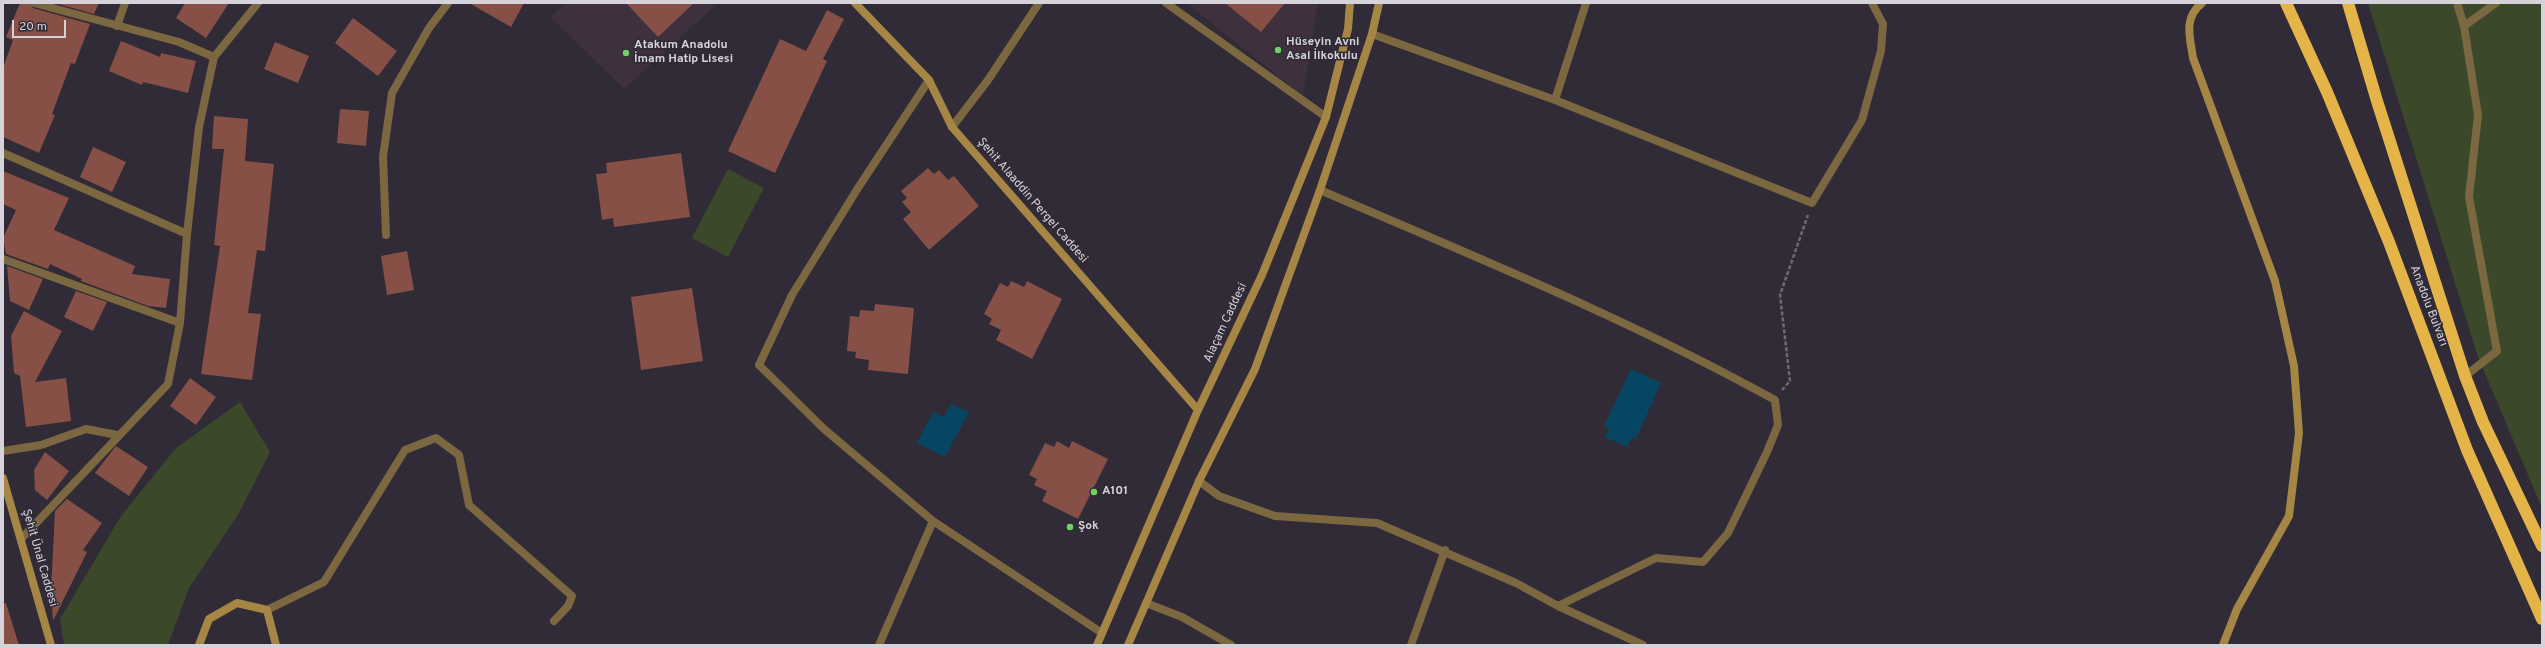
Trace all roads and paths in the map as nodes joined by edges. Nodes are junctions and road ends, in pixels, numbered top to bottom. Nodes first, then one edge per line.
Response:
1 (34, 3) edge
2 (126, 3) edge
3 (258, 3) edge
4 (448, 3) edge
5 (856, 3) edge
6 (1039, 3) edge
7 (1166, 3) edge
8 (1350, 3) edge
9 (1379, 3) edge
10 (1586, 3) edge
11 (1872, 3) edge
12 (2202, 3) edge
13 (2286, 3) edge
14 (2348, 3) edge
15 (2457, 3) edge
16 (2496, 3) edge
17 (117, 26) junction
18 (2464, 26) junction
19 (1372, 34) junction
20 (214, 57) junction
21 (929, 80) junction
22 (1555, 100) junction
23 (1326, 117) junction
24 (952, 127) junction
25 (3, 154) edge
26 (1320, 190) junction
27 (1812, 203) junction
28 (186, 234) junction
29 (386, 235) dead end
30 (3, 259) edge
31 (180, 323) junction
32 (2465, 376) junction
33 (1775, 400) junction
34 (1198, 410) junction
35 (118, 435) junction
36 (3, 451) edge
37 (3, 478) edge
38 (1200, 481) junction
39 (933, 521) junction
40 (21, 539) junction
41 (2542, 546) edge
42 (1445, 550) junction
43 (1146, 603) junction
44 (1558, 606) junction
45 (267, 610) junction
46 (2542, 619) edge
47 (554, 621) dead end
48 (1102, 633) junction
49 (51, 645) edge
50 (199, 645) edge
51 (276, 645) edge
52 (879, 645) edge
53 (1097, 645) edge
54 (1128, 645) edge
55 (1231, 645) edge
56 (1411, 645) edge
57 (1643, 645) edge
58 (2223, 645) edge

1 - 17 street
2 - 17 street
3 - 20 street
4 - 29 street
5 - 21 street, Şehit Alaaddin Pergel Caddesi
6 - 24 street
7 - 23 street
8 - 23 street, Alaçam Caddesi
9 - 19 street
10 - 22 street
11 - 27 street
12 - 58 street
13 - 46 highway, Anadolu Bulvarı
14 - 32 highway, Anadolu Bulvarı
15 - 18 street
16 - 18 street
17 - 20 street
18 - 32 street
19 - 22 street
19 - 26 street
20 - 28 street
21 - 24 street, Şehit Alaaddin Pergel Caddesi
21 - 39 street
22 - 27 street
23 - 34 street, Alaçam Caddesi
24 - 34 street, Şehit Alaaddin Pergel Caddesi
25 - 28 street
26 - 33 street
26 - 38 street
27 - 33 path
28 - 31 street
30 - 31 street
31 - 35 street
32 - 41 highway, Anadolu Bulvarı
33 - 44 street
34 - 48 street, Alaçam Caddesi
35 - 36 street
35 - 40 street
37 - 40 street, Şehit Ünal Caddesi
38 - 42 street
38 - 43 street
39 - 48 street
39 - 52 street
40 - 49 street, Şehit Ünal Caddesi
42 - 44 street
42 - 56 street
43 - 54 street
43 - 55 street
44 - 57 street
45 - 47 street
45 - 50 street
45 - 51 street
48 - 53 street, Alaçam Caddesi

